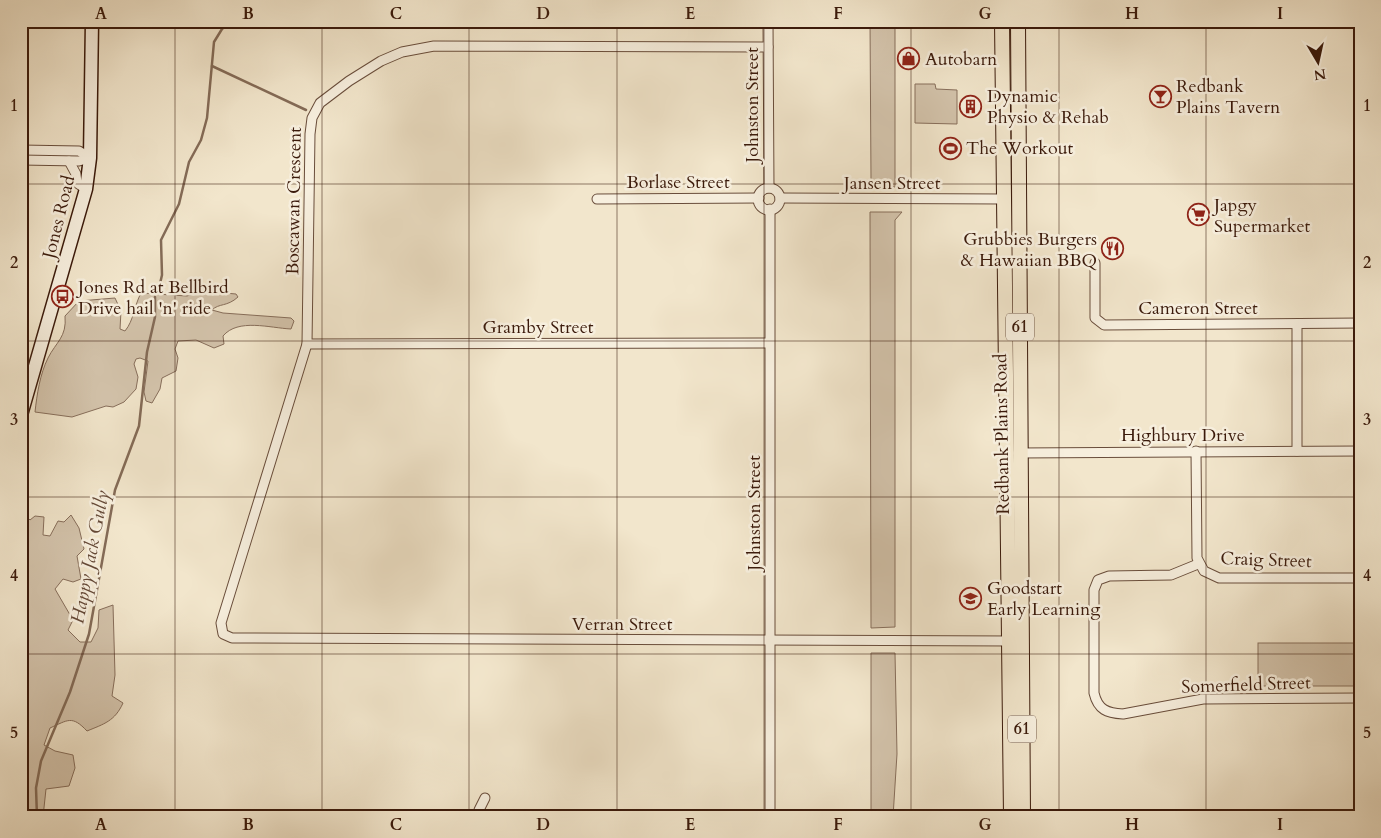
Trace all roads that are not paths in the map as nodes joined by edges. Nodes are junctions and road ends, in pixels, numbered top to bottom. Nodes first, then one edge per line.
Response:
1 (92, 21) edge
2 (768, 21) edge
3 (1002, 22) edge
4 (1018, 22) edge
5 (1360, 22) edge
6 (768, 47) junction
7 (21, 150) edge
8 (90, 158) junction
9 (21, 160) edge
10 (69, 162) junction
11 (769, 188) junction
12 (86, 189) junction
13 (759, 198) junction
14 (780, 198) junction
15 (597, 199) dead end
16 (1010, 200) junction
17 (770, 209) junction
18 (1095, 263) dead end
19 (1360, 323) edge
20 (1297, 324) junction
21 (769, 343) junction
22 (306, 344) junction
23 (21, 415) edge
24 (1297, 451) junction
25 (1360, 451) edge
26 (1006, 452) junction
27 (1196, 452) junction
28 (1022, 453) junction
29 (1198, 564) junction
30 (1360, 578) edge
31 (223, 634) joint
32 (770, 640) junction
33 (1015, 641) junction
34 (1360, 698) edge
35 (484, 798) dead end
36 (479, 817) edge
37 (770, 817) edge
38 (1011, 817) edge
39 (1023, 817) edge

1 - 8 street, Jones Road
2 - 6 street, Johnston Street
3 - 4 street
3 - 16 main road, Redbank Plains Road / 61
4 - 5 street
4 - 16 main road, Redbank Plains Road / 61
6 - 11 street, Johnston Street
6 - 22 street, Boscawan Crescent
7 - 8 street
8 - 10 street
8 - 12 street, Jones Road
9 - 10 street
10 - 12 street
11 - 13 street
11 - 14 street
12 - 23 street, Jones Road
13 - 15 street, Borlase Street
13 - 17 street
14 - 16 street, Jansen Street
14 - 17 street
16 - 26 main road, Redbank Plains Road / 61
16 - 28 main road, Redbank Plains Road / 61
17 - 21 street, Johnston Street
18 - 20 street, Cameron Street
19 - 20 street, Cameron Street
20 - 24 street
21 - 22 street, Gramby Street
21 - 32 street, Johnston Street
22 - 31 street, Boscawan Crescent
24 - 25 street, Highbury Drive
24 - 27 street, Highbury Drive
26 - 28 street, Highbury Drive
26 - 33 main road, Redbank Plains Road / 61
27 - 28 street, Highbury Drive
27 - 29 street, Craig Street
28 - 33 main road, Redbank Plains Road / 61
29 - 30 street, Craig Street
29 - 34 street, Somerfield Street
31 - 32 street, Verran Street
32 - 33 street, Verran Street
32 - 37 street, Johnston Street
33 - 38 main road, Redbank Plains Road / 61
33 - 39 main road, Redbank Plains Road / 61
35 - 36 street

